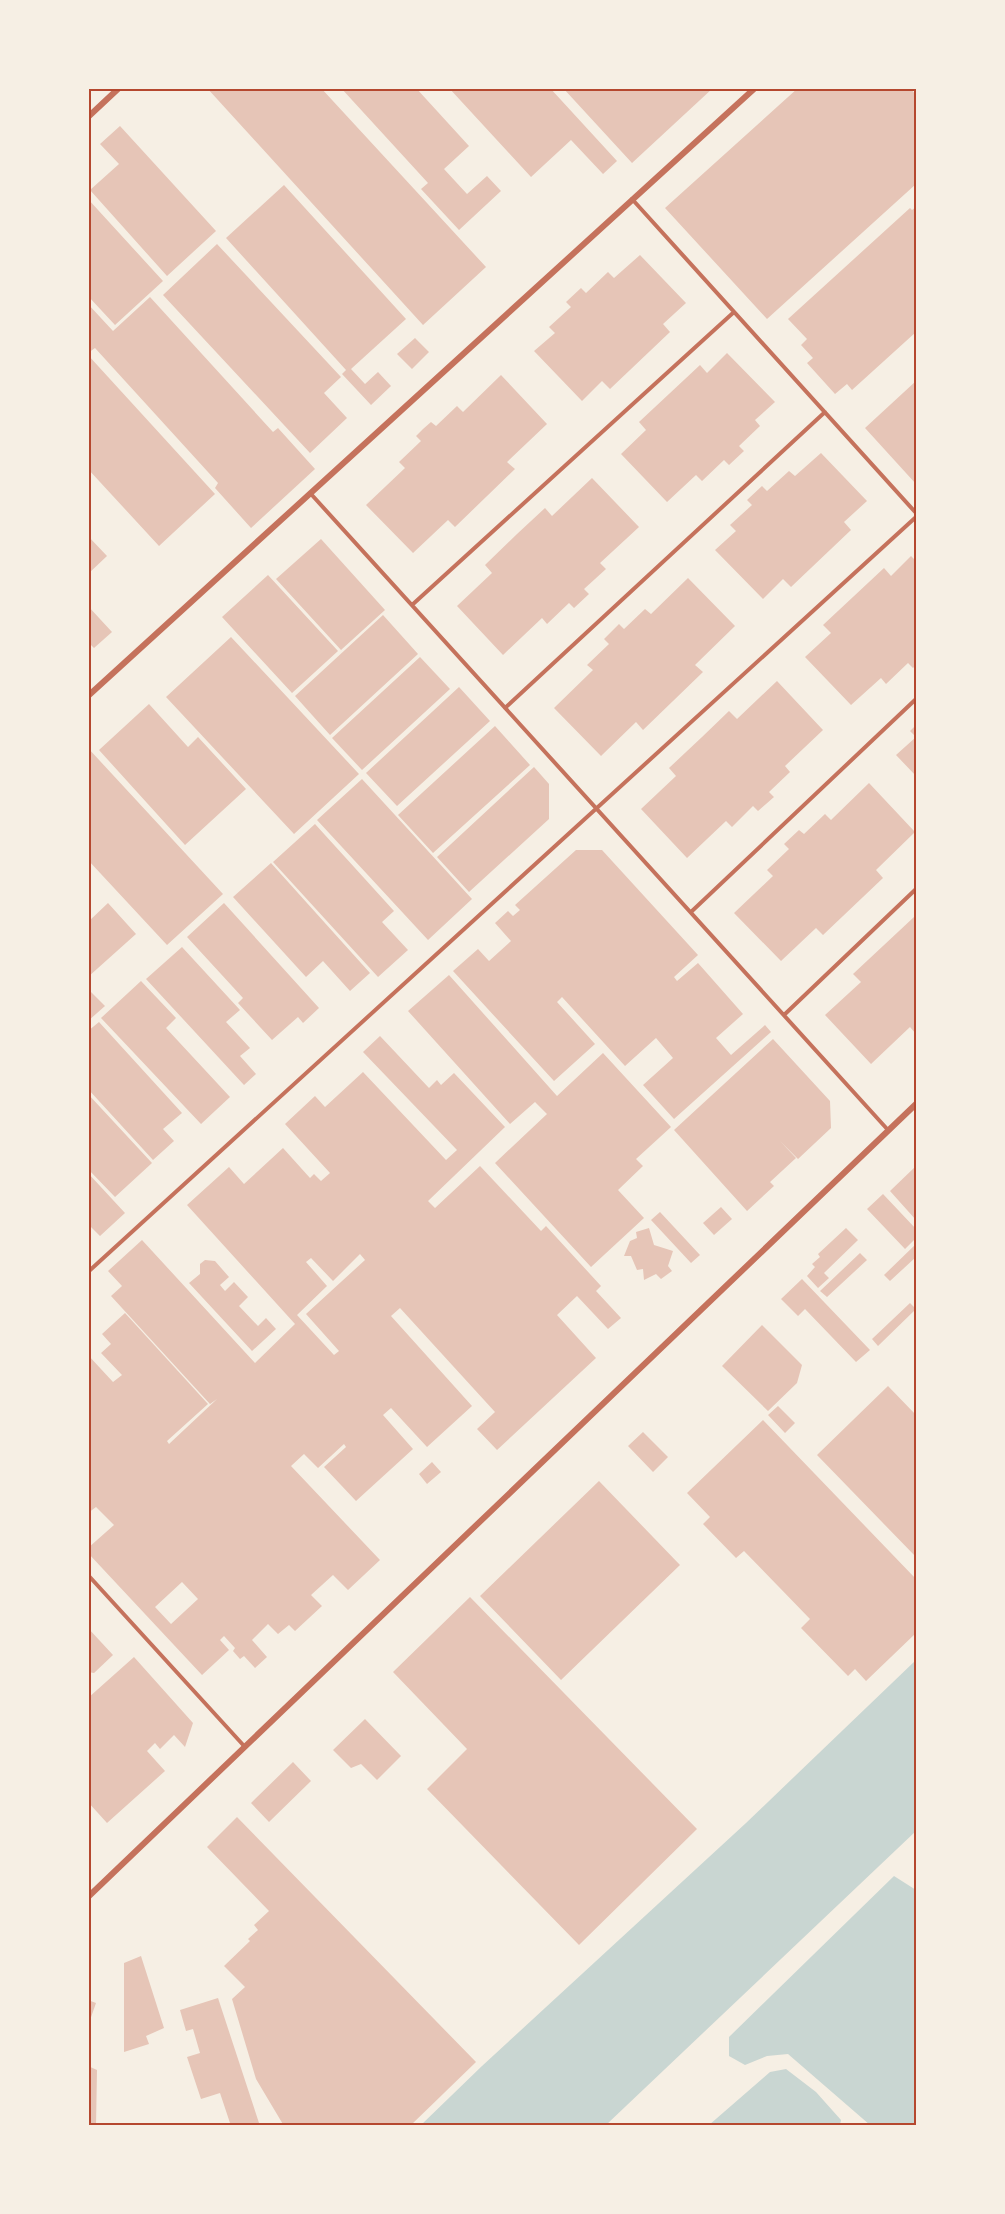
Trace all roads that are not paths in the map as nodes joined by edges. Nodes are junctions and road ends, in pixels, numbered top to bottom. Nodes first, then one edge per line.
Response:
1 (119, 88) edge
2 (755, 88) edge
3 (88, 117) edge
4 (632, 199) junction
5 (734, 312) junction
6 (825, 412) junction
7 (311, 494) junction
8 (916, 515) edge
9 (412, 605) junction
10 (88, 696) edge
11 (916, 699) edge
12 (505, 708) junction
13 (597, 809) junction
14 (916, 889) edge
15 (691, 912) junction
16 (784, 1014) junction
17 (916, 1104) edge
18 (889, 1130) junction
19 (88, 1272) edge
20 (88, 1575) edge
21 (245, 1747) junction
22 (88, 1897) edge

1 - 3 street
2 - 4 street
4 - 5 lane
4 - 7 street
5 - 6 lane
5 - 9 lane
6 - 8 lane
6 - 12 lane
7 - 9 lane
7 - 10 street
8 - 13 lane
9 - 12 lane
11 - 15 lane
12 - 13 lane
13 - 15 lane
13 - 19 lane
14 - 16 lane
15 - 16 lane
16 - 18 lane
17 - 18 street
18 - 21 street
20 - 21 lane
21 - 22 street

